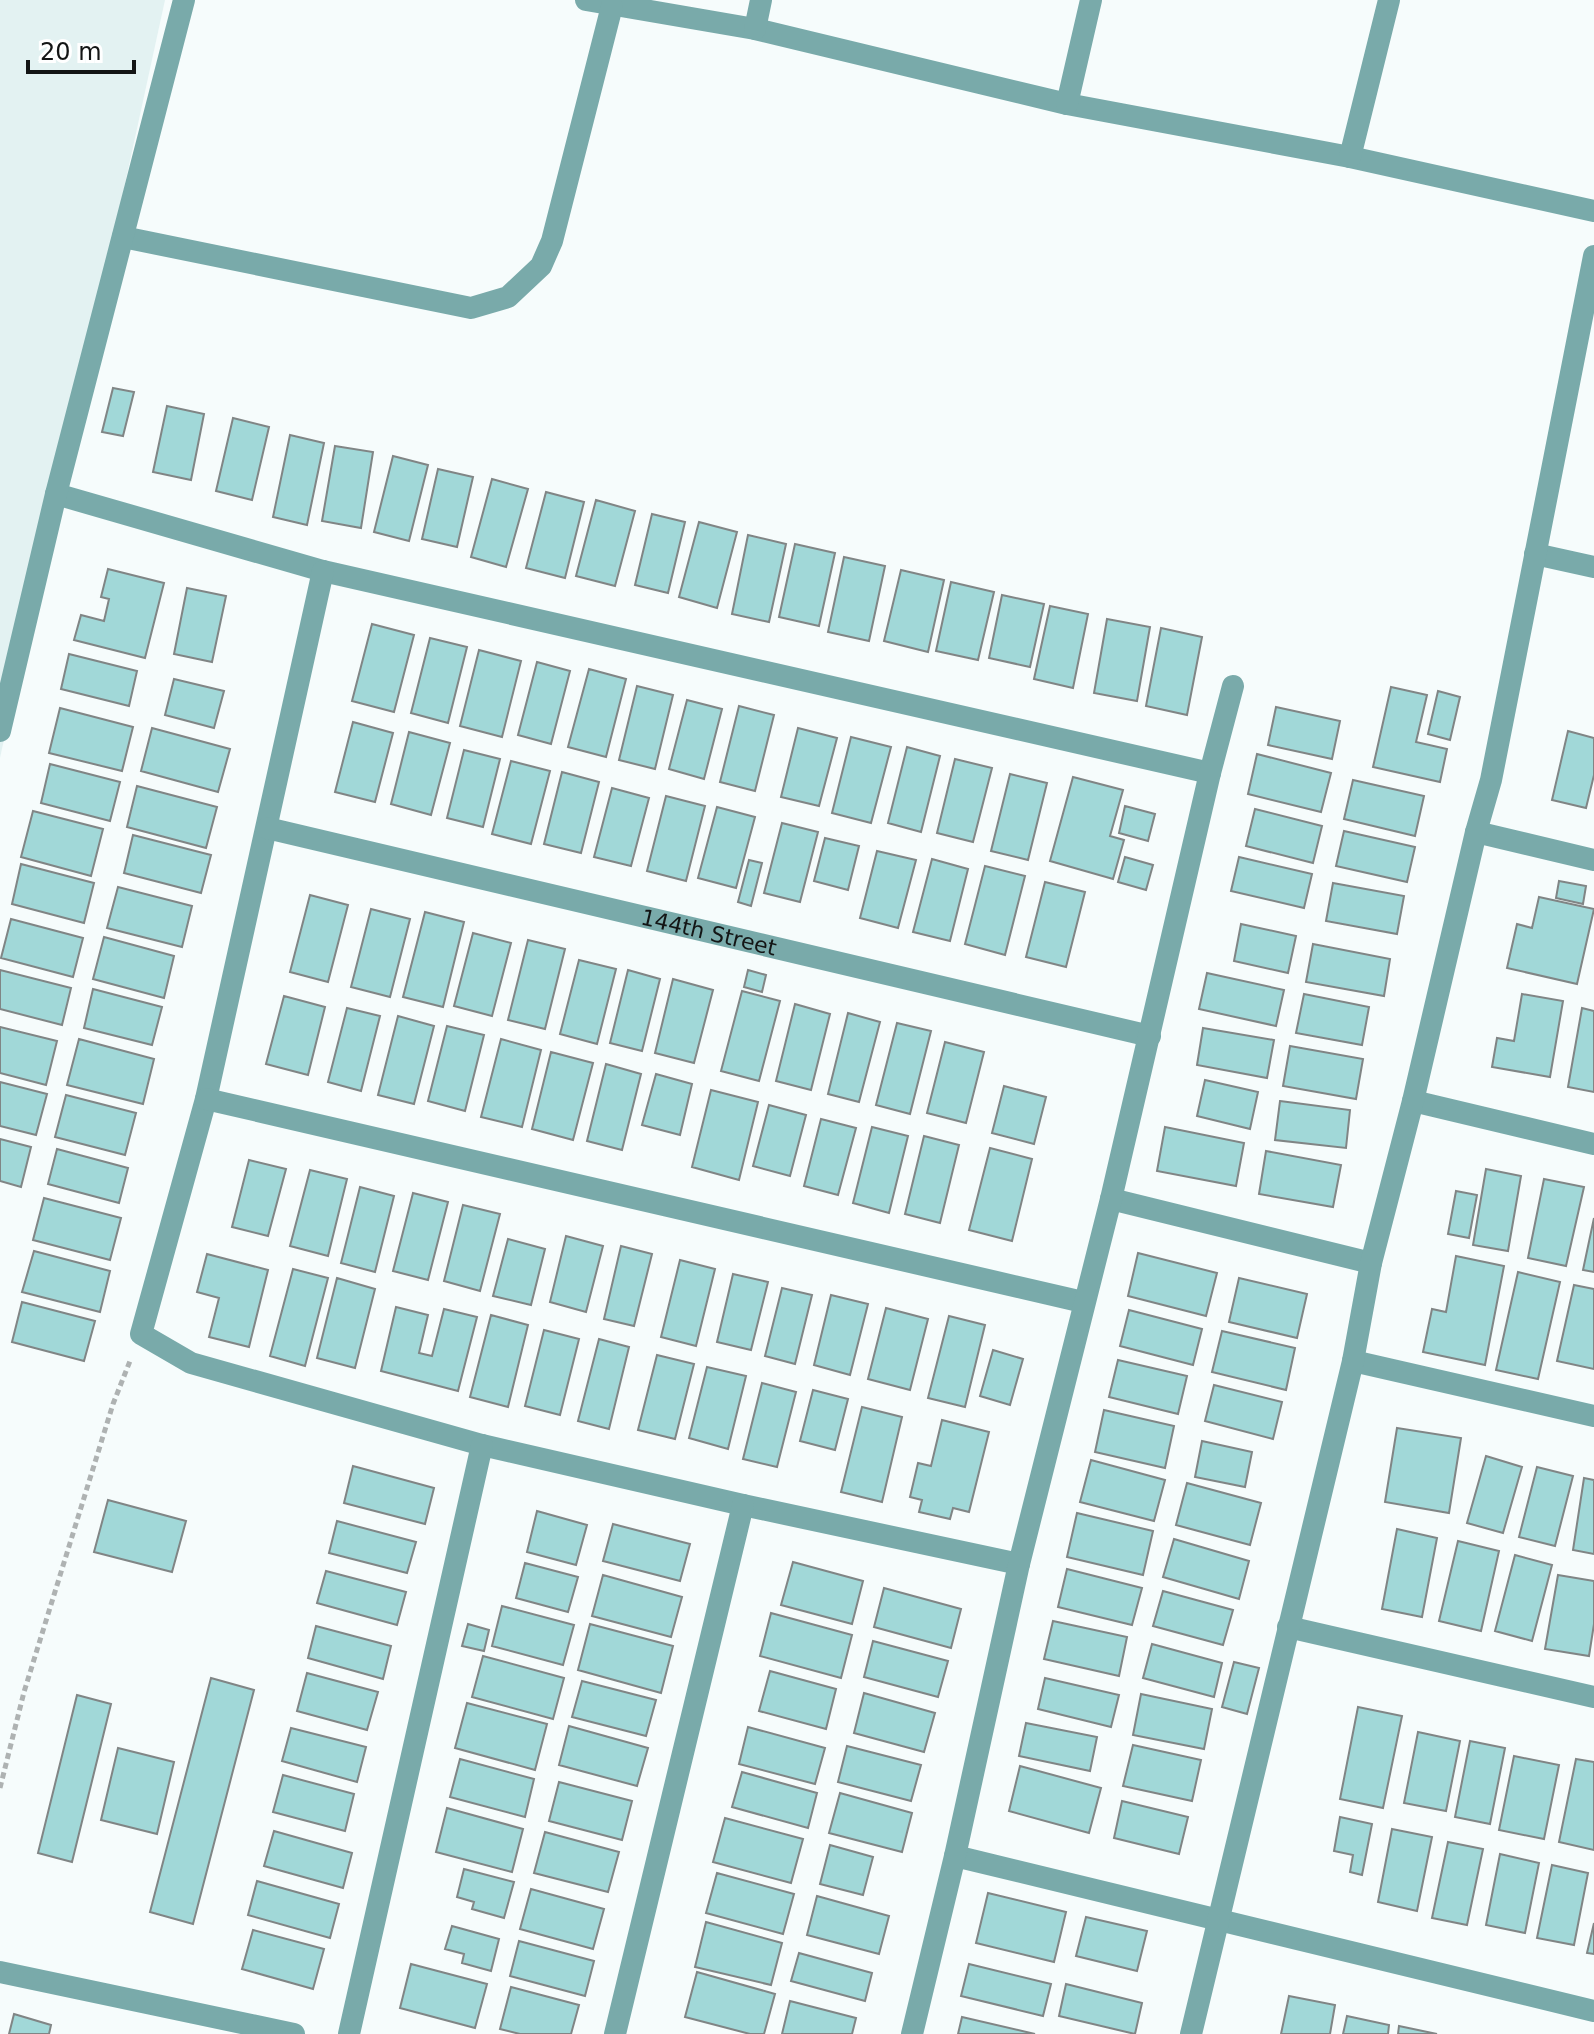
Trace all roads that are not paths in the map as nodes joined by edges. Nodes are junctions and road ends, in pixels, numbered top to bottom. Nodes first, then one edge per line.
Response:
1 (184, 0) edge
2 (586, 0) edge
3 (761, 0) edge
4 (1091, 0) edge
5 (1389, 0) edge
6 (612, 6) junction
7 (755, 29) junction
8 (1067, 104) junction
9 (1350, 157) junction
10 (1594, 211) edge
11 (123, 237) junction
12 (1594, 256) edge
13 (56, 494) junction
14 (1535, 554) junction
15 (1594, 567) edge
16 (323, 571) junction
17 (1233, 686) dead end
18 (0, 731) edge
19 (1210, 773) junction
20 (267, 828) junction
21 (1476, 832) junction
22 (1594, 860) edge
23 (1150, 1036) junction
24 (206, 1099) junction
25 (1413, 1101) junction
26 (1594, 1144) edge
27 (1111, 1199) junction
28 (1371, 1263) junction
29 (1083, 1302) junction
30 (1353, 1361) junction
31 (1594, 1416) edge
32 (482, 1445) junction
33 (743, 1505) junction
34 (1019, 1564) junction
35 (1288, 1627) junction
36 (1594, 1697) edge
37 (955, 1856) junction
38 (1217, 1920) junction
39 (0, 1972) edge
40 (1594, 2011) edge
41 (294, 2034) edge
42 (349, 2034) edge
43 (615, 2034) edge
44 (912, 2034) edge
45 (1191, 2034) edge

1 - 11 street
2 - 6 street
3 - 7 street
4 - 8 street
5 - 9 street
6 - 7 street
6 - 11 street
7 - 8 street
8 - 9 street
9 - 10 street
11 - 13 street
12 - 14 street
13 - 16 street
13 - 18 street
14 - 15 street
14 - 21 street
16 - 19 street
16 - 20 street
17 - 19 street
19 - 23 street
20 - 23 street, 144th Street
20 - 24 street
21 - 22 street
21 - 25 street
23 - 27 street
24 - 29 street
24 - 32 street
25 - 26 street
25 - 28 street
27 - 28 street
27 - 29 street
28 - 30 street
29 - 34 street
30 - 31 street
30 - 35 street
32 - 33 street
32 - 42 street
33 - 34 street
33 - 43 street
34 - 37 street
35 - 36 street
35 - 38 street
37 - 38 street
37 - 44 street
38 - 40 street
38 - 45 street
39 - 41 street

